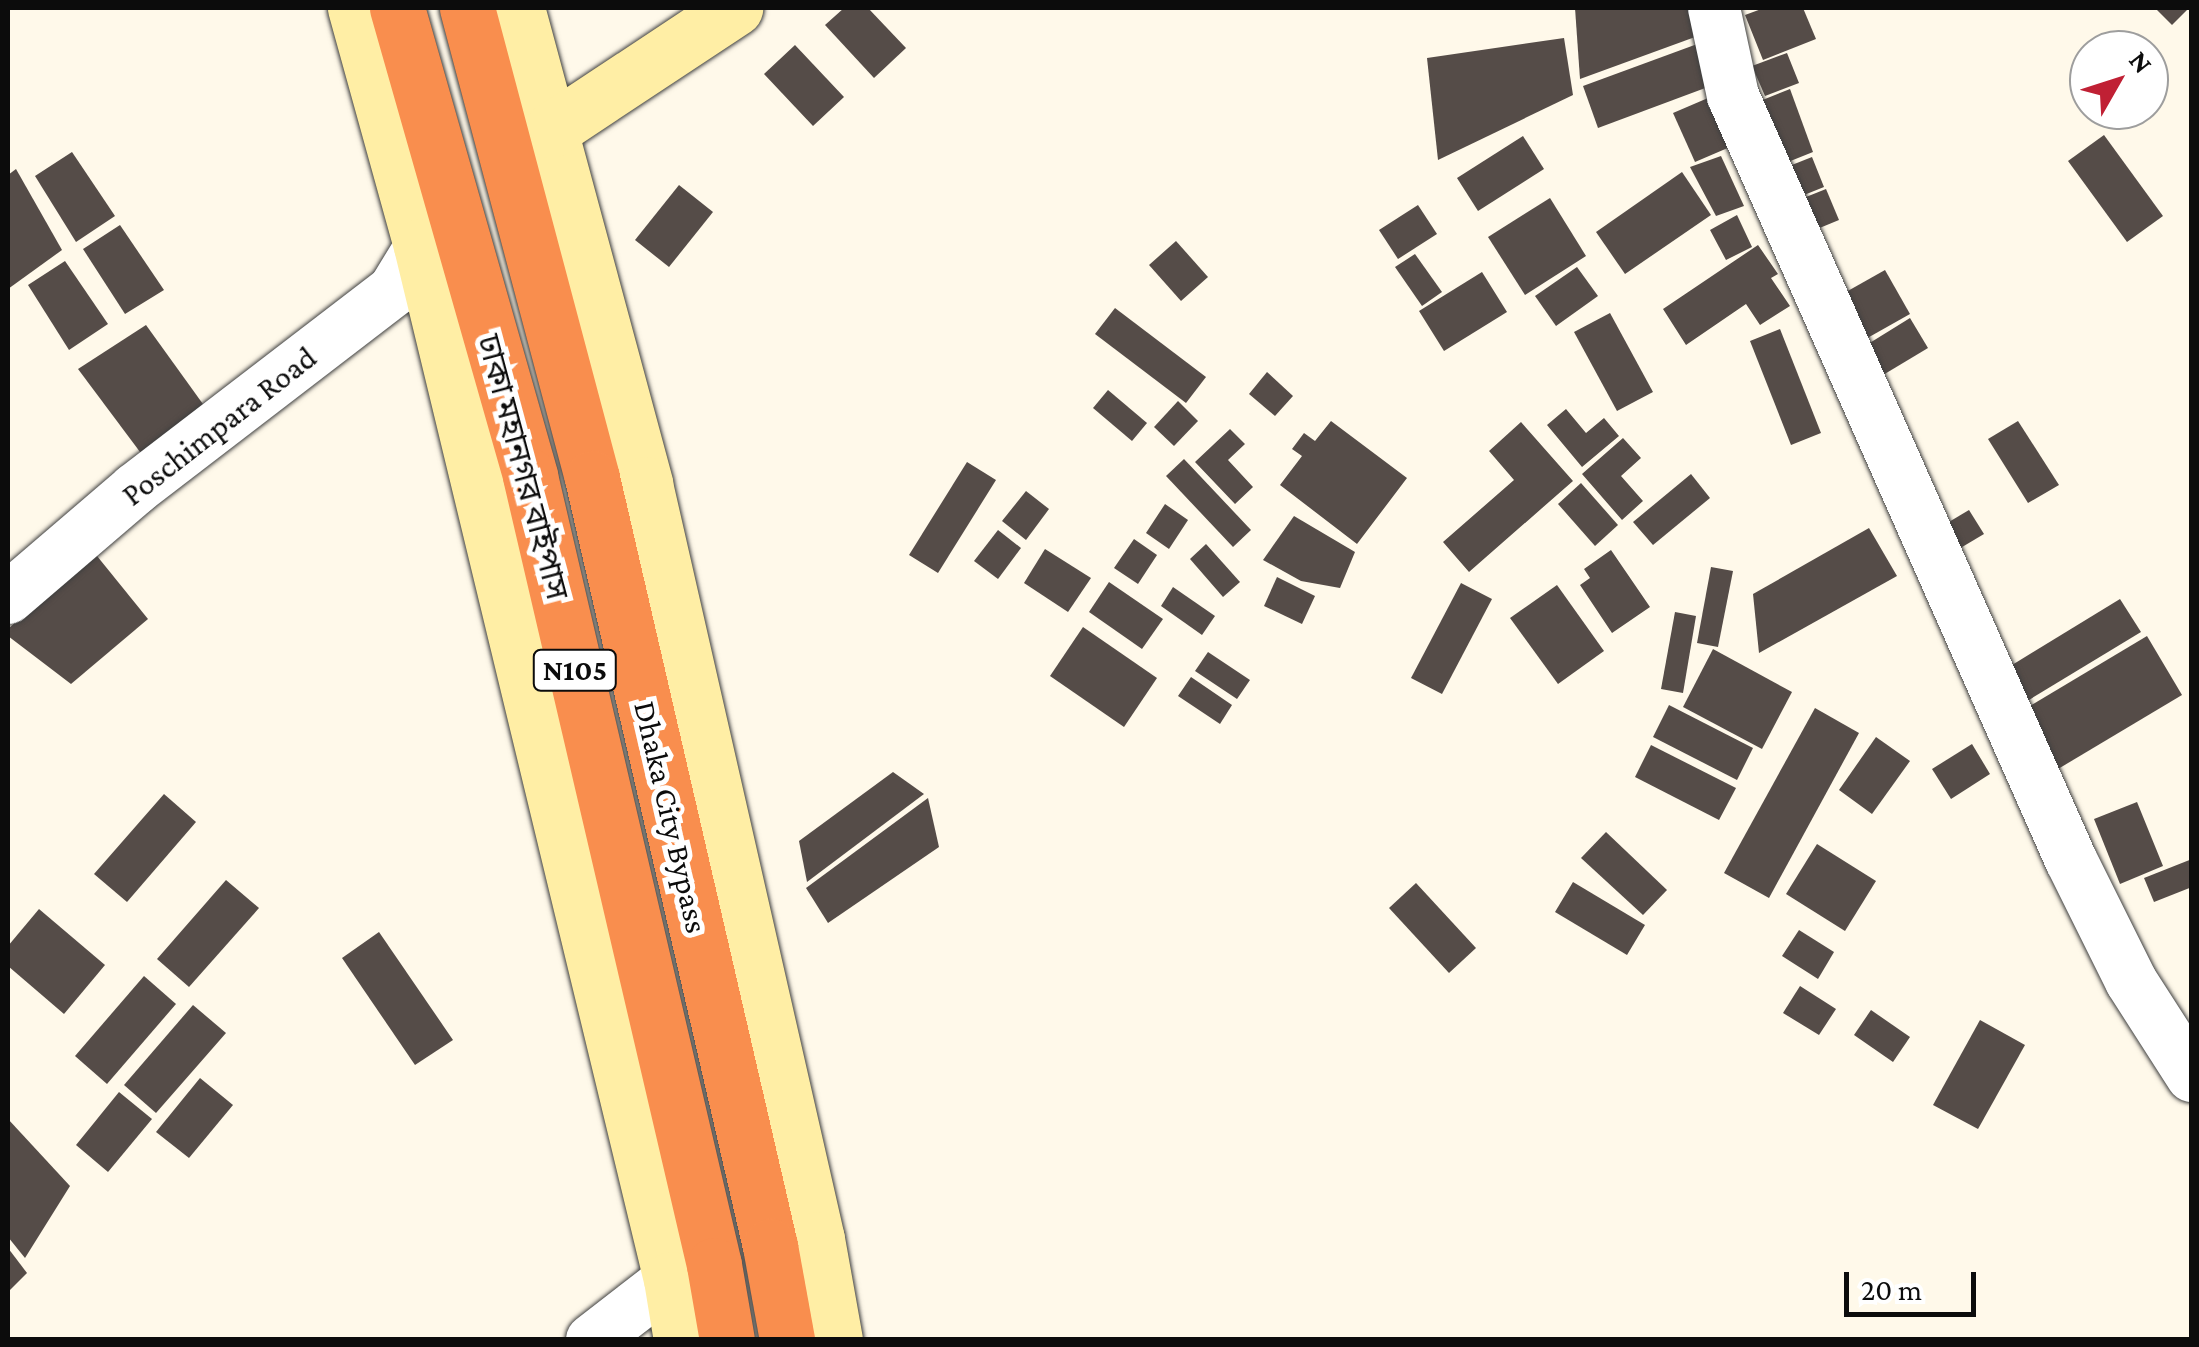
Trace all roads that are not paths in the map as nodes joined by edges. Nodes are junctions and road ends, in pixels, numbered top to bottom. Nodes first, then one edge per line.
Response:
1 (355, 8) edge
2 (397, 8) edge
3 (467, 8) edge
4 (517, 8) edge
5 (736, 8) edge
6 (1714, 8) edge
7 (551, 130) junction
8 (421, 246) junction
9 (8, 598) edge
10 (2192, 1076) edge
11 (671, 1278) junction
12 (592, 1340) edge
13 (681, 1340) edge
14 (727, 1340) edge
15 (787, 1340) edge
16 (836, 1340) edge

1 - 8 main road
2 - 14 highway, ঢাকা মহানগর বাইপাস / N105
3 - 15 highway, Dhaka City Bypass / N105
4 - 7 main road
5 - 7 main road
6 - 10 street
7 - 16 main road
8 - 9 street, Poschimpara Road
8 - 11 main road
11 - 12 street
11 - 13 main road

